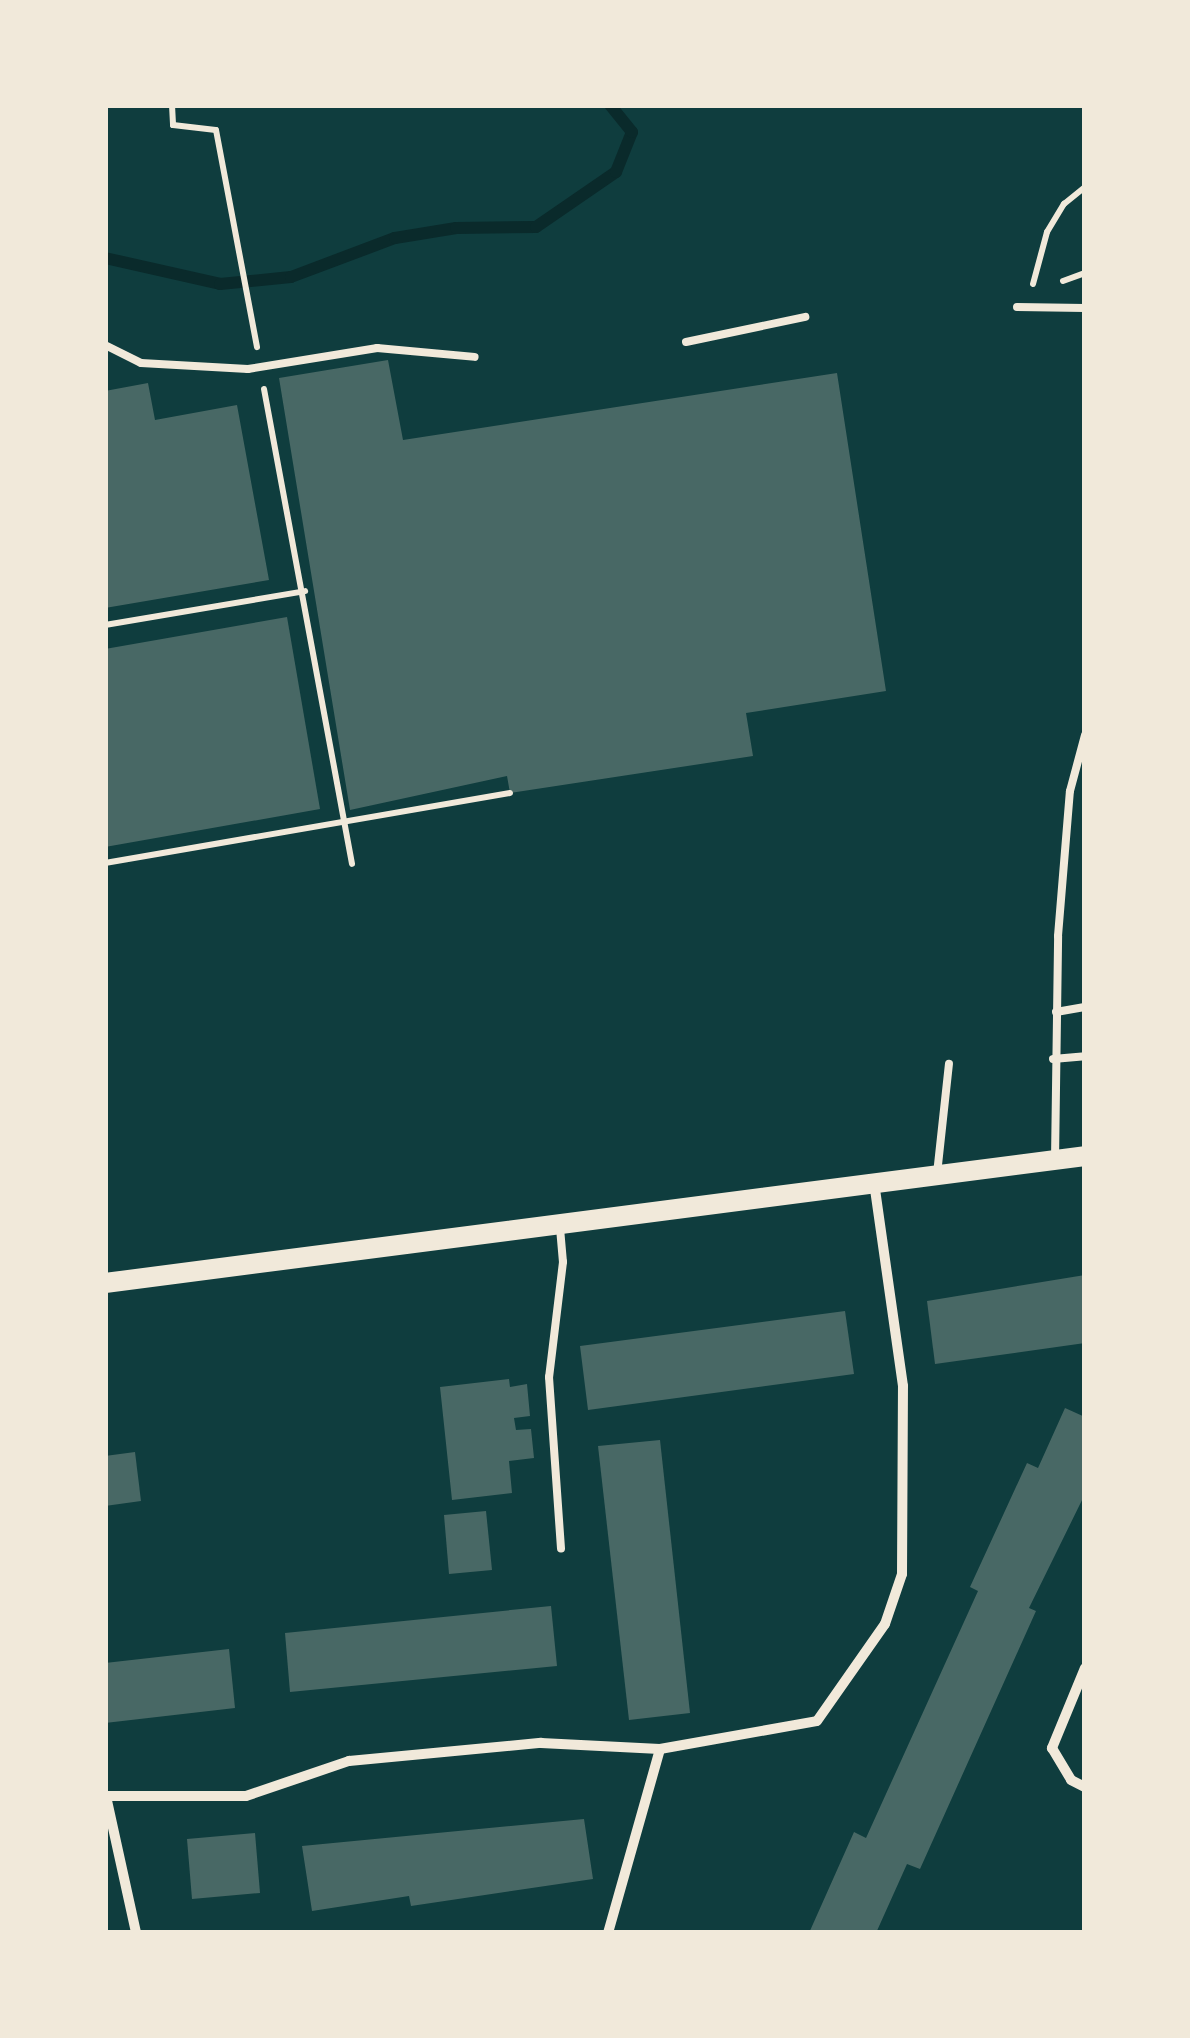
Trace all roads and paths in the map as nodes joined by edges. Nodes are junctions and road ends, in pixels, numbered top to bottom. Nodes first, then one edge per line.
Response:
1 (172, 105) edge
2 (1085, 188) edge
3 (1029, 306) junction
4 (1017, 307) dead end
5 (1085, 308) edge
6 (806, 317) dead end
7 (686, 342) dead end
8 (105, 346) edge
9 (474, 356) dead end
10 (260, 367) junction
11 (305, 591) junction
12 (105, 625) edge
13 (1085, 736) edge
14 (510, 793) dead end
15 (344, 820) junction
16 (105, 862) edge
17 (352, 864) dead end
18 (1085, 1006) edge
19 (1056, 1012) junction
20 (1085, 1056) edge
21 (1053, 1059) junction
22 (949, 1064) dead end
23 (1085, 1156) edge
24 (1055, 1160) junction
25 (937, 1174) junction
26 (874, 1182) junction
27 (560, 1224) junction
28 (105, 1283) edge
29 (561, 1549) dead end
30 (1085, 1668) edge
31 (660, 1750) junction
32 (1085, 1788) edge
33 (106, 1796) edge
34 (136, 1933) edge
35 (608, 1933) edge

1 - 10 path
2 - 3 path
3 - 4 lane
3 - 5 lane
6 - 7 lane
8 - 10 lane
9 - 10 lane
10 - 11 path
11 - 12 path
11 - 15 path
13 - 19 lane
14 - 15 path
15 - 16 path
15 - 17 path
18 - 19 lane
19 - 21 lane
20 - 21 lane
21 - 24 lane
22 - 25 lane
23 - 24 main road
24 - 25 main road
25 - 26 main road
26 - 27 main road
26 - 31 street
27 - 28 main road
27 - 29 lane
30 - 32 street
31 - 33 street
31 - 35 street
33 - 34 street

